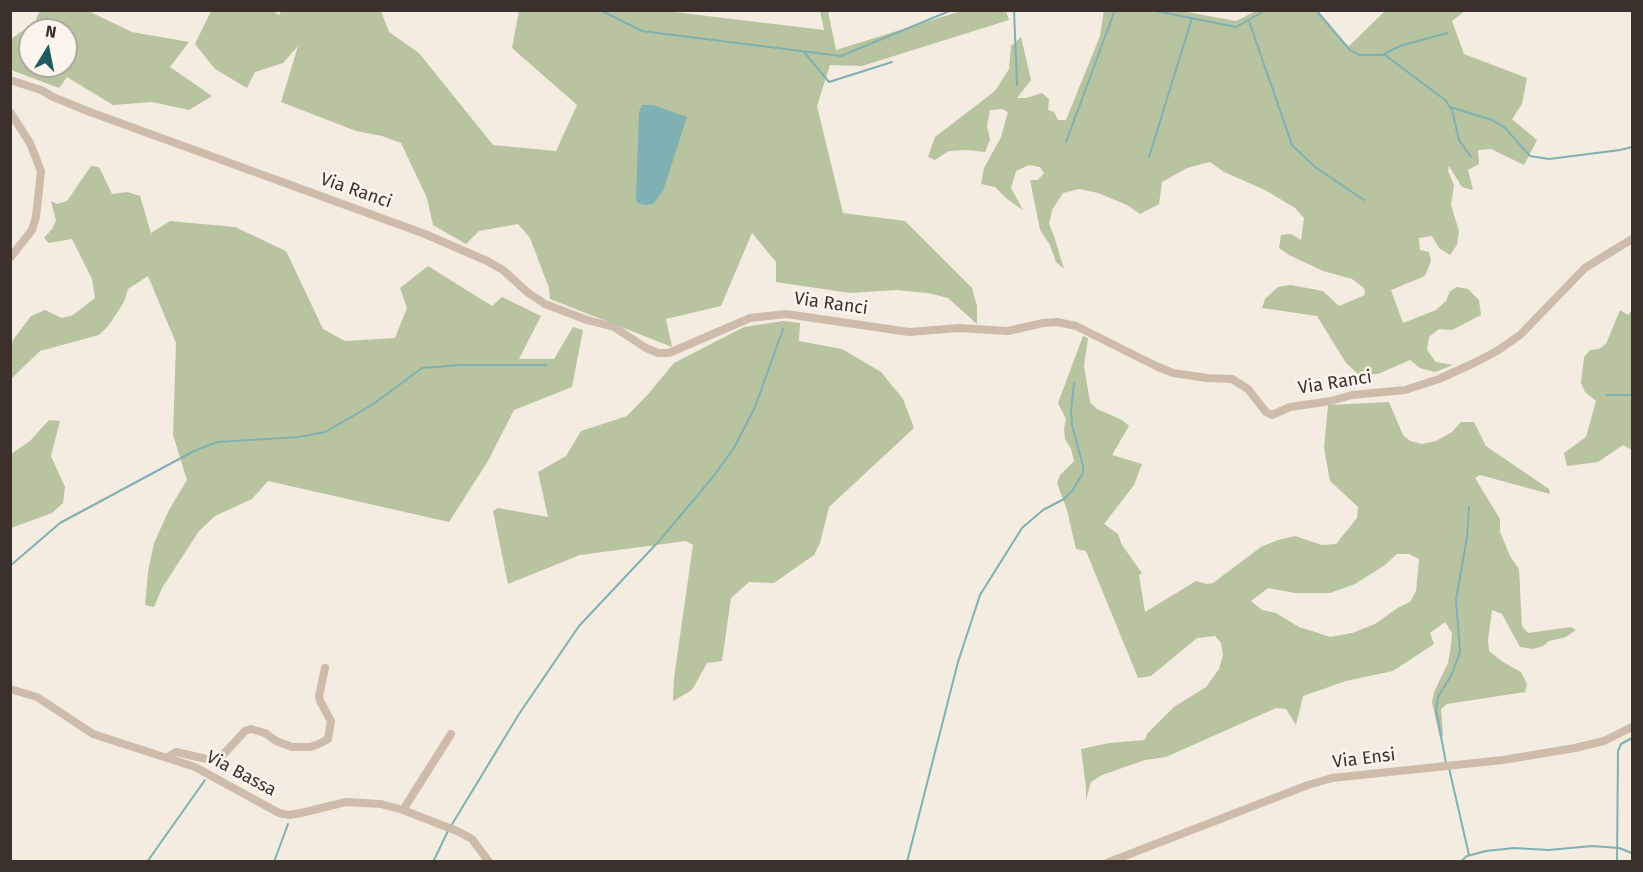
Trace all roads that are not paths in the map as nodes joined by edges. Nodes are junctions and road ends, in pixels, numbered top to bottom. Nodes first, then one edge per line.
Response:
1 (10, 80) edge
2 (10, 112) edge
3 (1632, 239) edge
4 (10, 258) edge
5 (325, 668) dead end
6 (10, 689) edge
7 (1632, 727) edge
8 (451, 734) dead end
9 (168, 757) junction
10 (403, 810) junction
11 (489, 861) edge
12 (1109, 861) edge

1 - 3 street, Via Ranci
2 - 4 street
5 - 9 street
6 - 9 street, Via Bassa
7 - 12 street, Via Ensi
8 - 10 street
9 - 10 street, Via Bassa
10 - 11 street, Via Bassa

